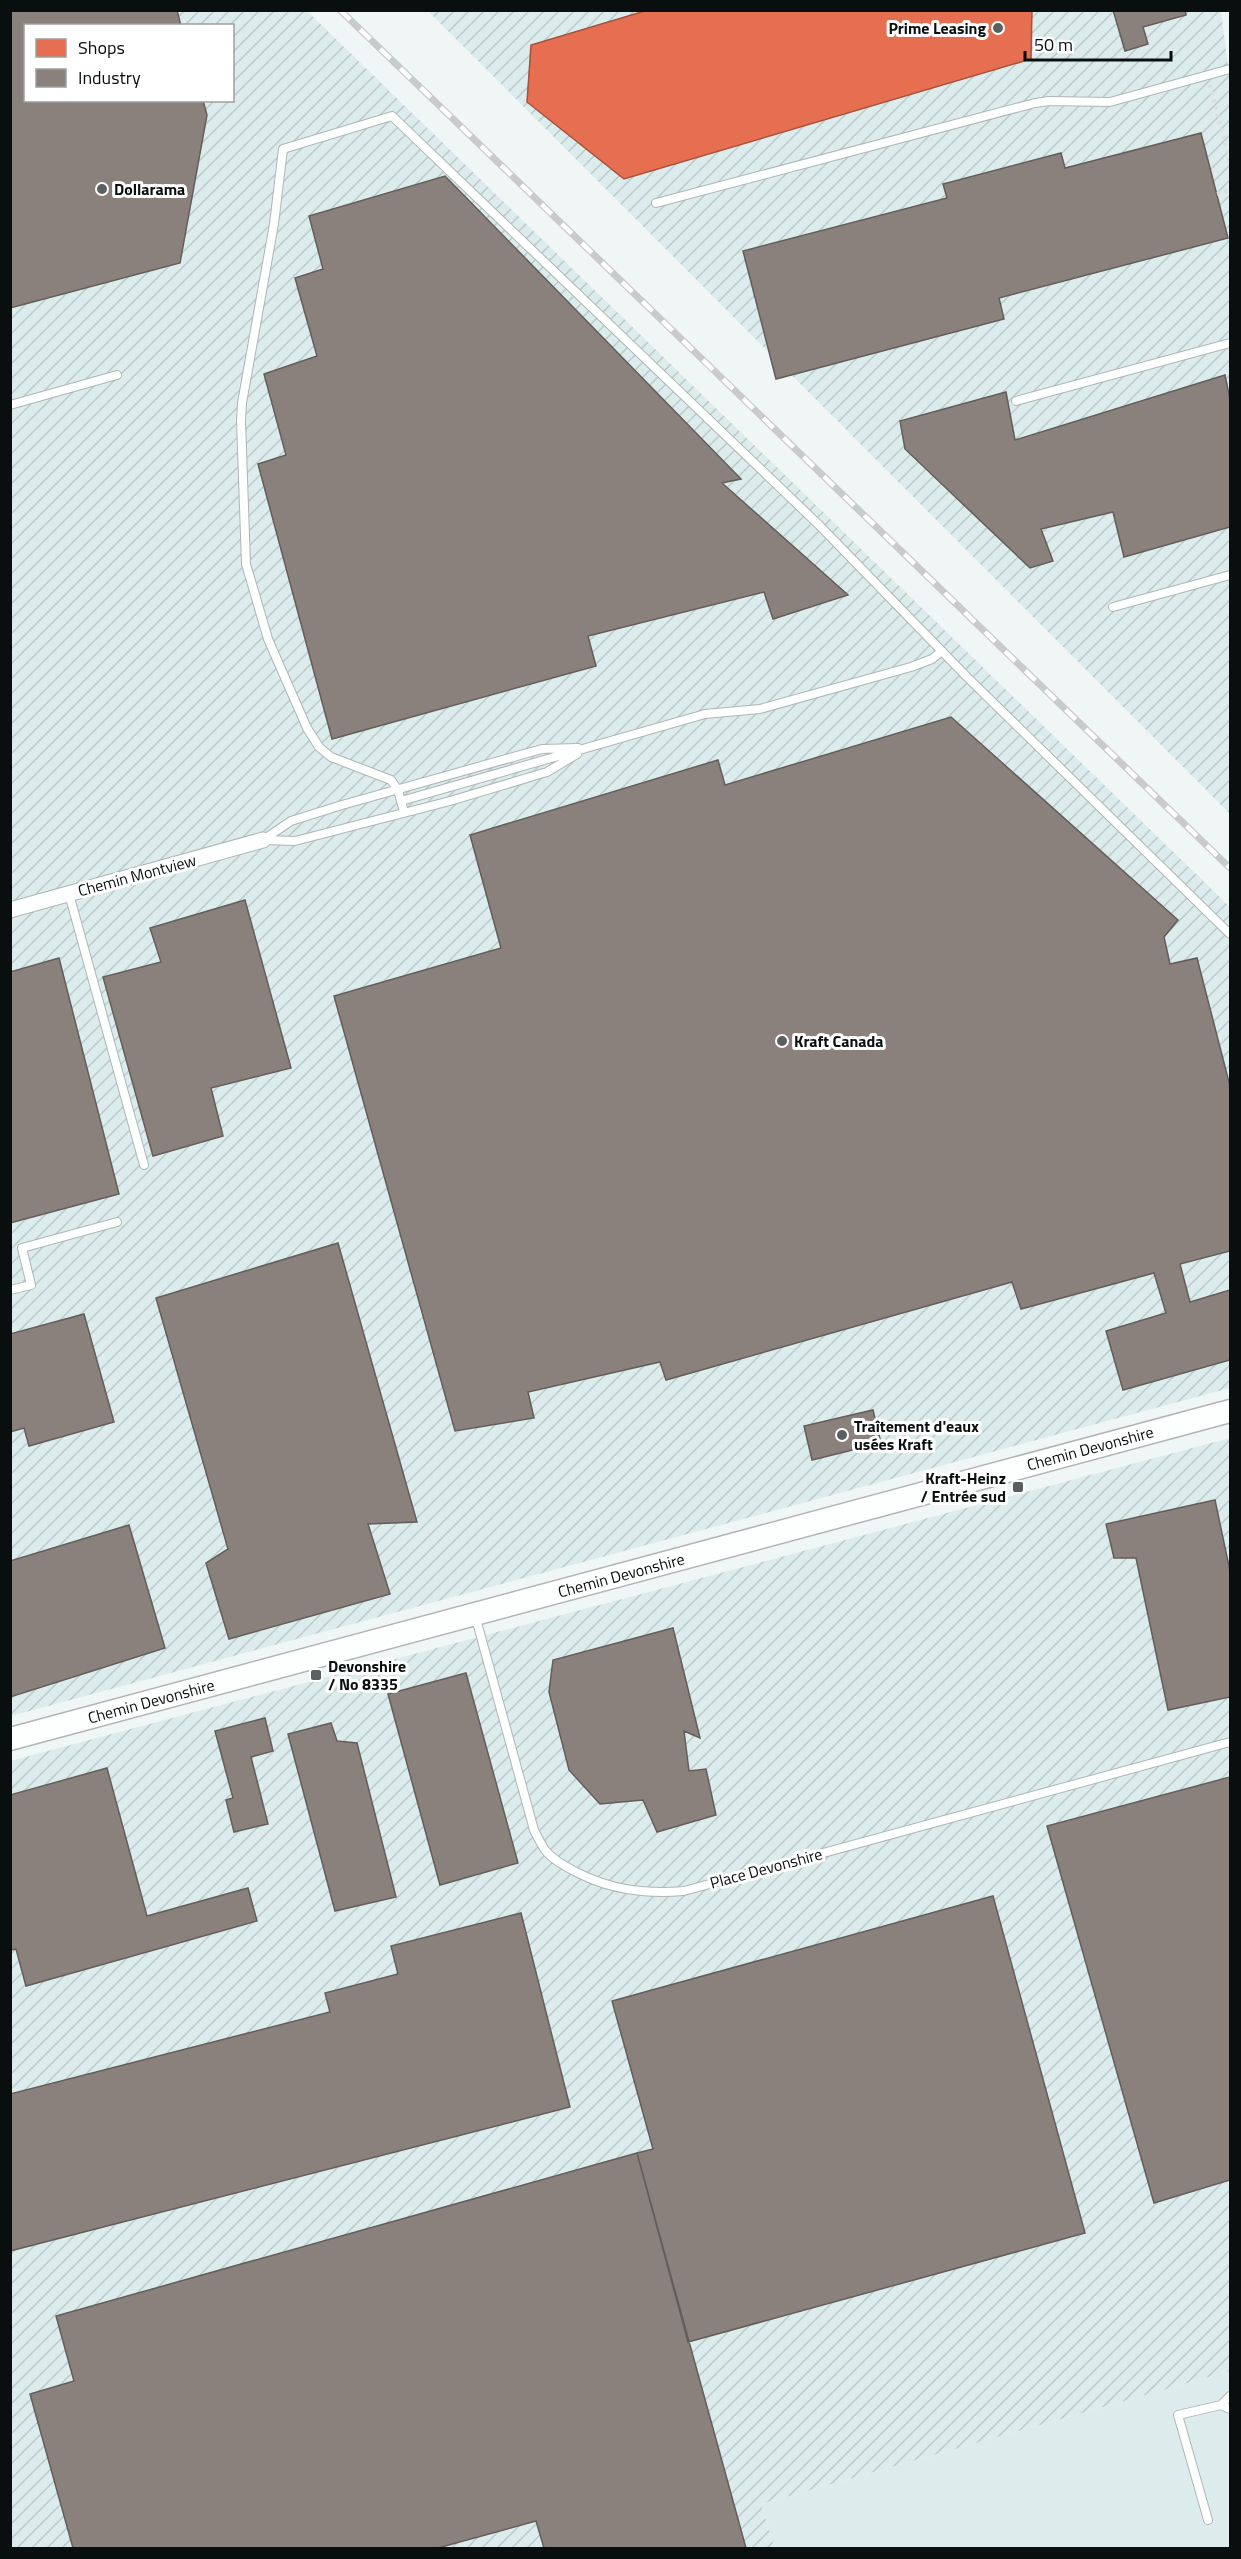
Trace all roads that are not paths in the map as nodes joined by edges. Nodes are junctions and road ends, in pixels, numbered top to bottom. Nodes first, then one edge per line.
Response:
1 (1230, 69) edge
2 (657, 203) dead end
3 (1230, 343) edge
4 (117, 375) dead end
5 (1016, 401) dead end
6 (10, 405) edge
7 (1230, 575) edge
8 (1113, 607) dead end
9 (942, 651) junction
10 (588, 748) junction
11 (398, 789) junction
12 (401, 801) junction
13 (404, 812) junction
14 (263, 840) junction
15 (69, 894) junction
16 (10, 910) edge
17 (1230, 933) edge
18 (144, 1165) dead end
19 (117, 1222) dead end
20 (10, 1290) edge
21 (1230, 1411) edge
22 (475, 1614) junction
23 (10, 1739) edge
24 (1230, 1742) edge
25 (1230, 2396) edge
26 (1221, 2405) junction
27 (1230, 2409) edge
28 (1208, 2520) dead end

1 - 2 lane
3 - 5 lane
4 - 6 lane
7 - 8 lane
9 - 10 lane
9 - 11 lane
9 - 17 lane
10 - 11 lane
10 - 12 lane
10 - 13 lane
11 - 12 lane
11 - 14 lane
12 - 13 lane
13 - 14 lane
14 - 15 street, Chemin Montview
15 - 16 street, Chemin Montview
15 - 18 lane
19 - 20 lane
21 - 22 street, Chemin Devonshire
22 - 23 street, Chemin Devonshire
22 - 24 lane, Place Devonshire
25 - 26 lane
26 - 27 lane
26 - 28 lane

